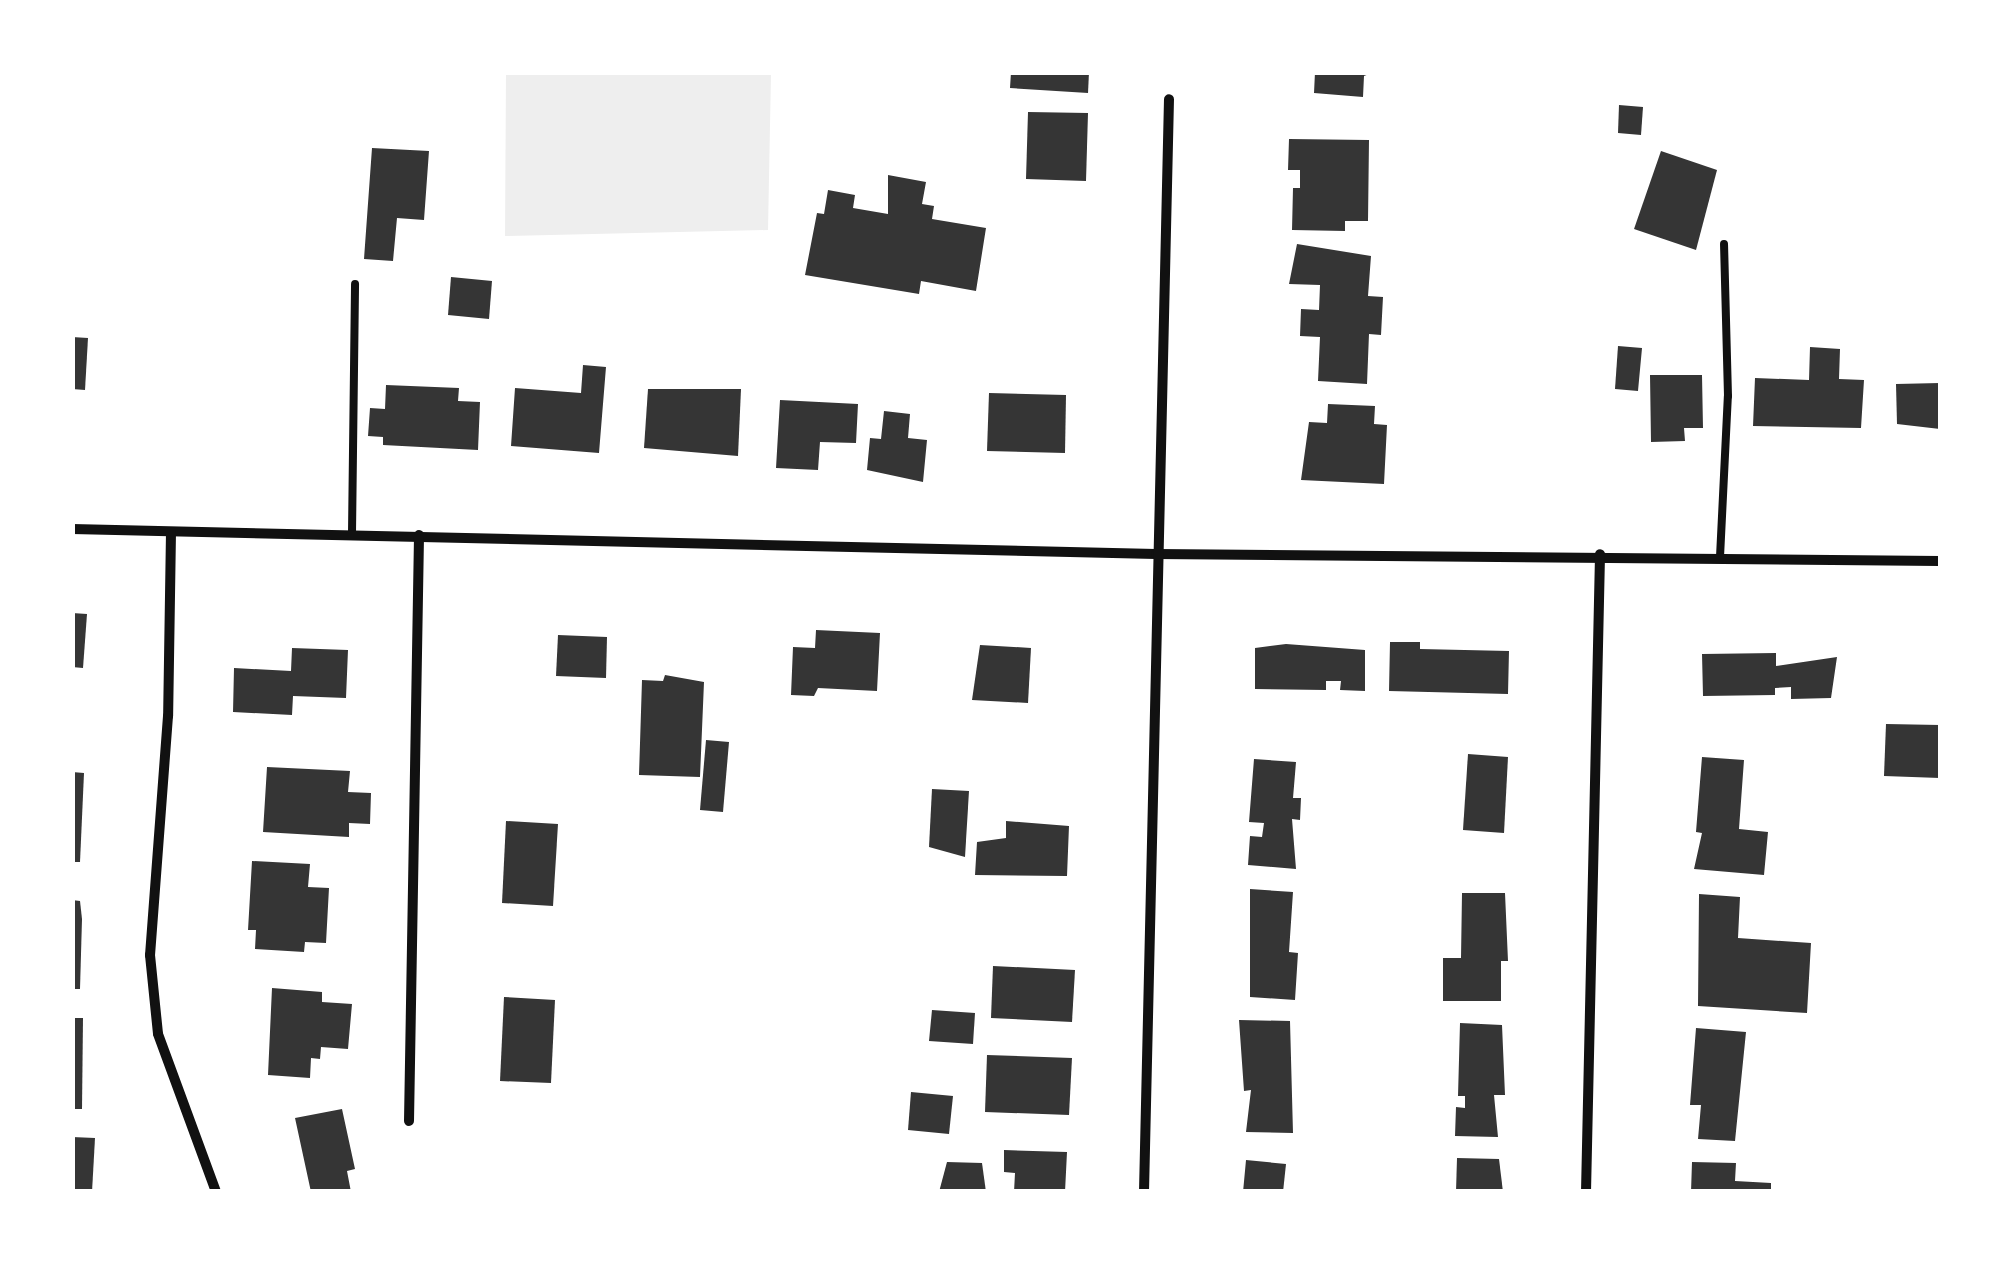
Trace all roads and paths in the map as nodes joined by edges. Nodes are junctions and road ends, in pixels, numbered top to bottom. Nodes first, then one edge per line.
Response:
1 (1169, 99) dead end
2 (1724, 244) dead end
3 (355, 284) dead end
4 (72, 529) edge
5 (171, 532) junction
6 (352, 533) junction
7 (419, 534) junction
8 (1156, 554) junction
9 (1600, 554) junction
10 (1720, 556) junction
11 (1940, 561) edge
12 (409, 1121) dead end
13 (216, 1192) edge
14 (1144, 1192) edge
15 (1586, 1192) edge

1 - 8 street
2 - 10 lane
3 - 6 lane
4 - 5 street
5 - 6 street
5 - 13 street
6 - 7 street
7 - 8 street
7 - 12 street
8 - 9 street
8 - 14 street
9 - 10 street
9 - 15 street
10 - 11 street

